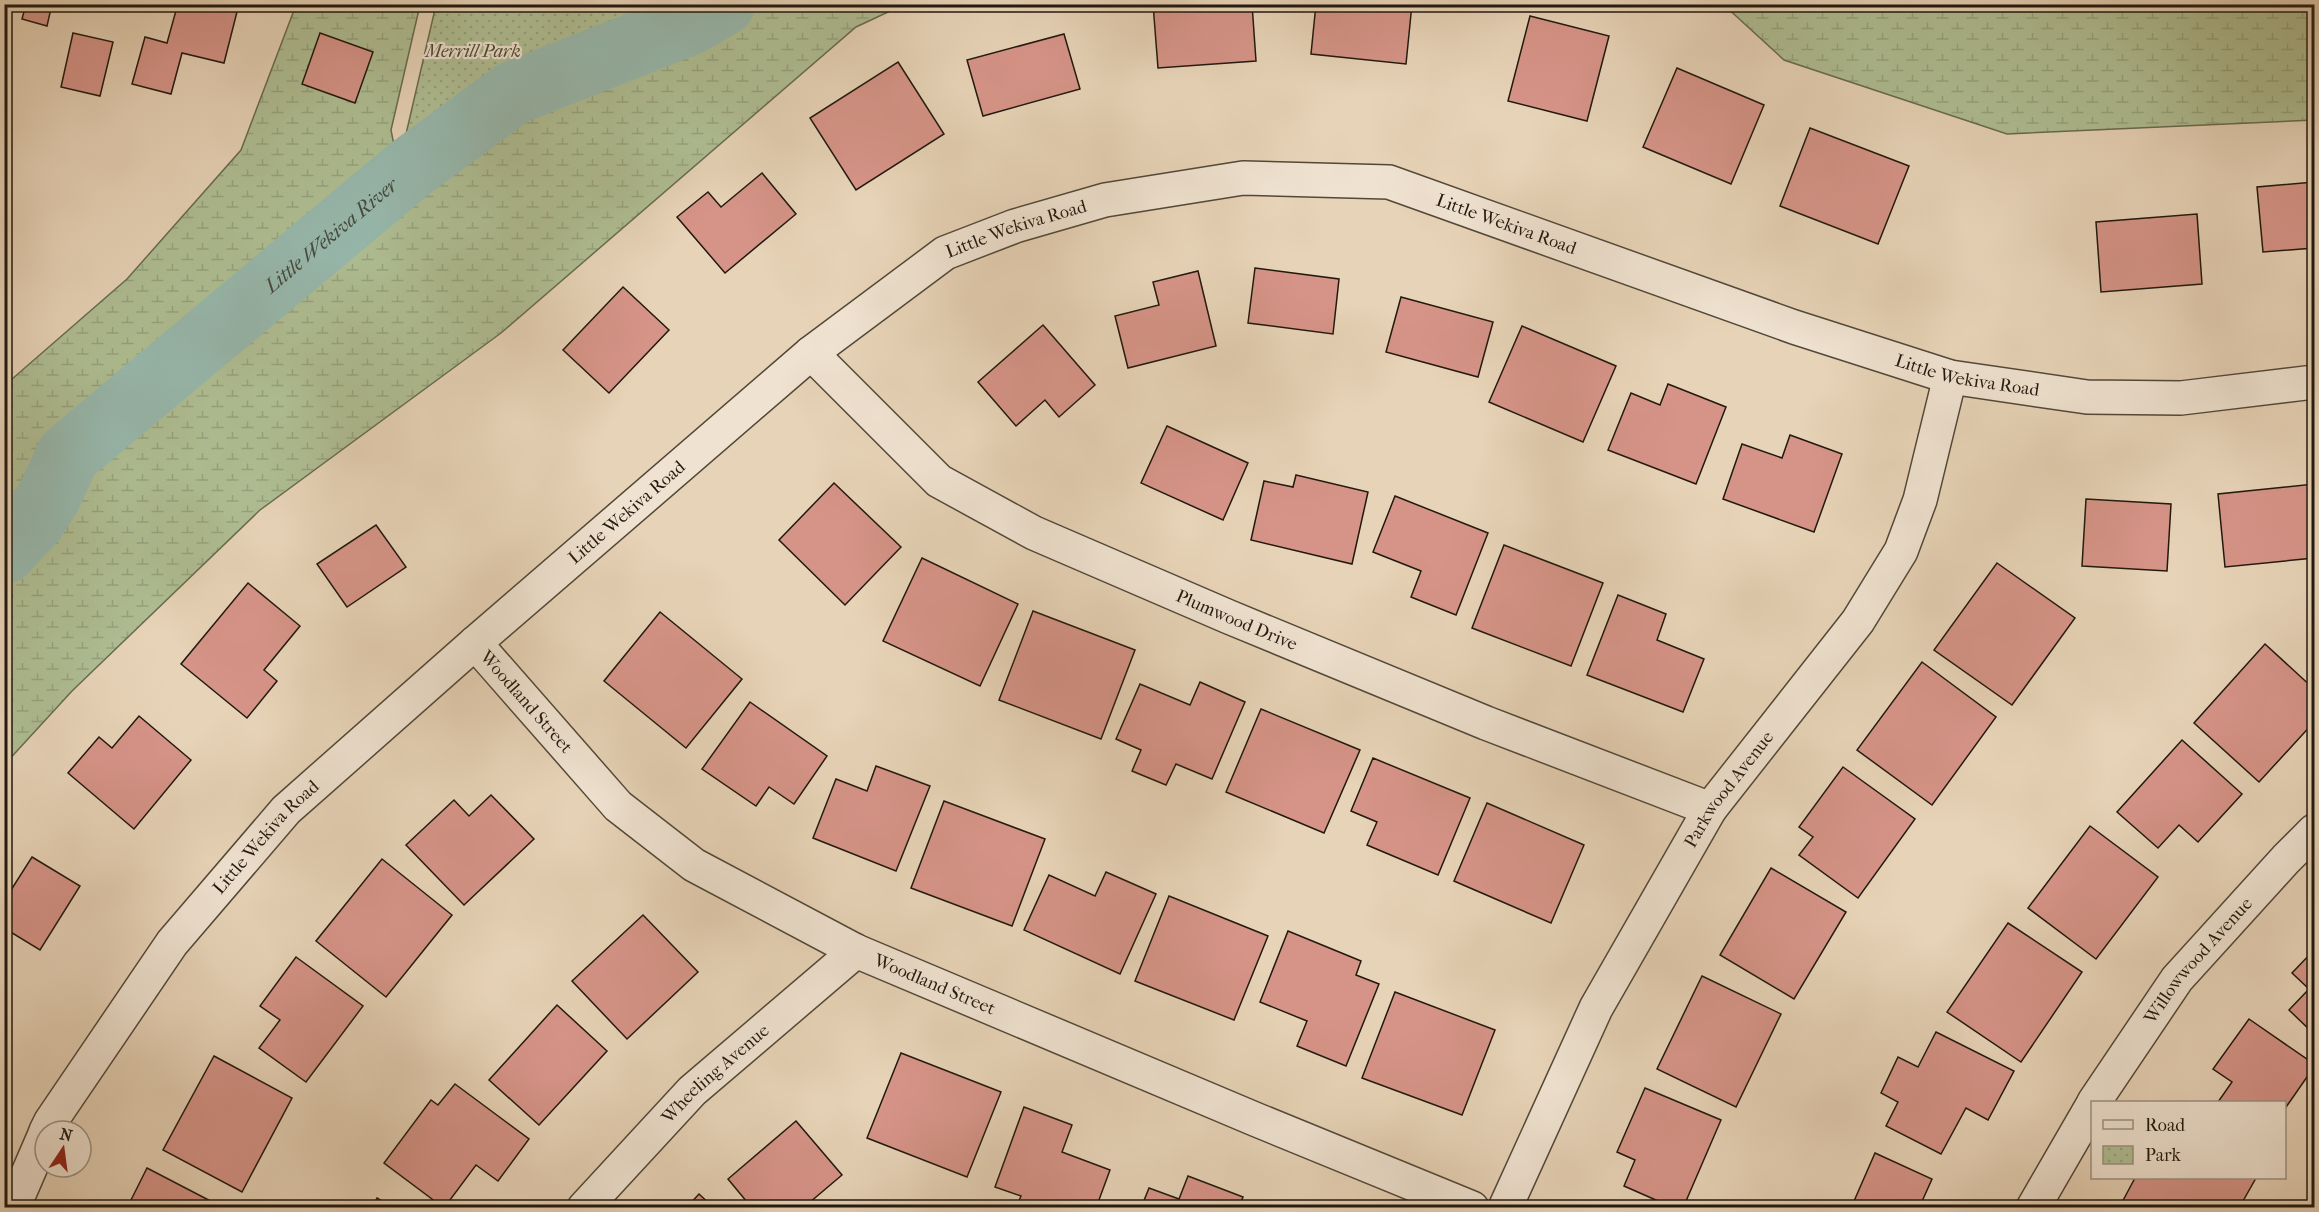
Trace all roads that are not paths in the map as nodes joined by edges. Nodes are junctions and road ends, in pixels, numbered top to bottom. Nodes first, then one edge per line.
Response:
1 (811, 353) junction
2 (1950, 377) junction
3 (2314, 382) edge
4 (476, 643) junction
5 (1710, 809) junction
6 (2314, 831) edge
7 (856, 951) junction
8 (2095, 1101) edge
9 (2091, 1107) edge
10 (52, 1119) edge
11 (33, 1162) edge
12 (13, 1208) edge
13 (584, 1208) edge
14 (1472, 1208) edge
15 (1505, 1208) edge
16 (2033, 1208) edge

1 - 2 street, Little Wekiva Road
1 - 4 street, Little Wekiva Road
1 - 5 street, Plumwood Drive
2 - 3 street, Little Wekiva Road
2 - 5 street, Parkwood Avenue
4 - 7 street, Woodland Street
4 - 10 street, Little Wekiva Road
5 - 15 street, Parkwood Avenue
6 - 8 street, Willowwood Avenue
7 - 13 street, Wheeling Avenue
7 - 14 street, Woodland Street
9 - 16 street, Willowwood Avenue
11 - 12 street, Little Wekiva Road

